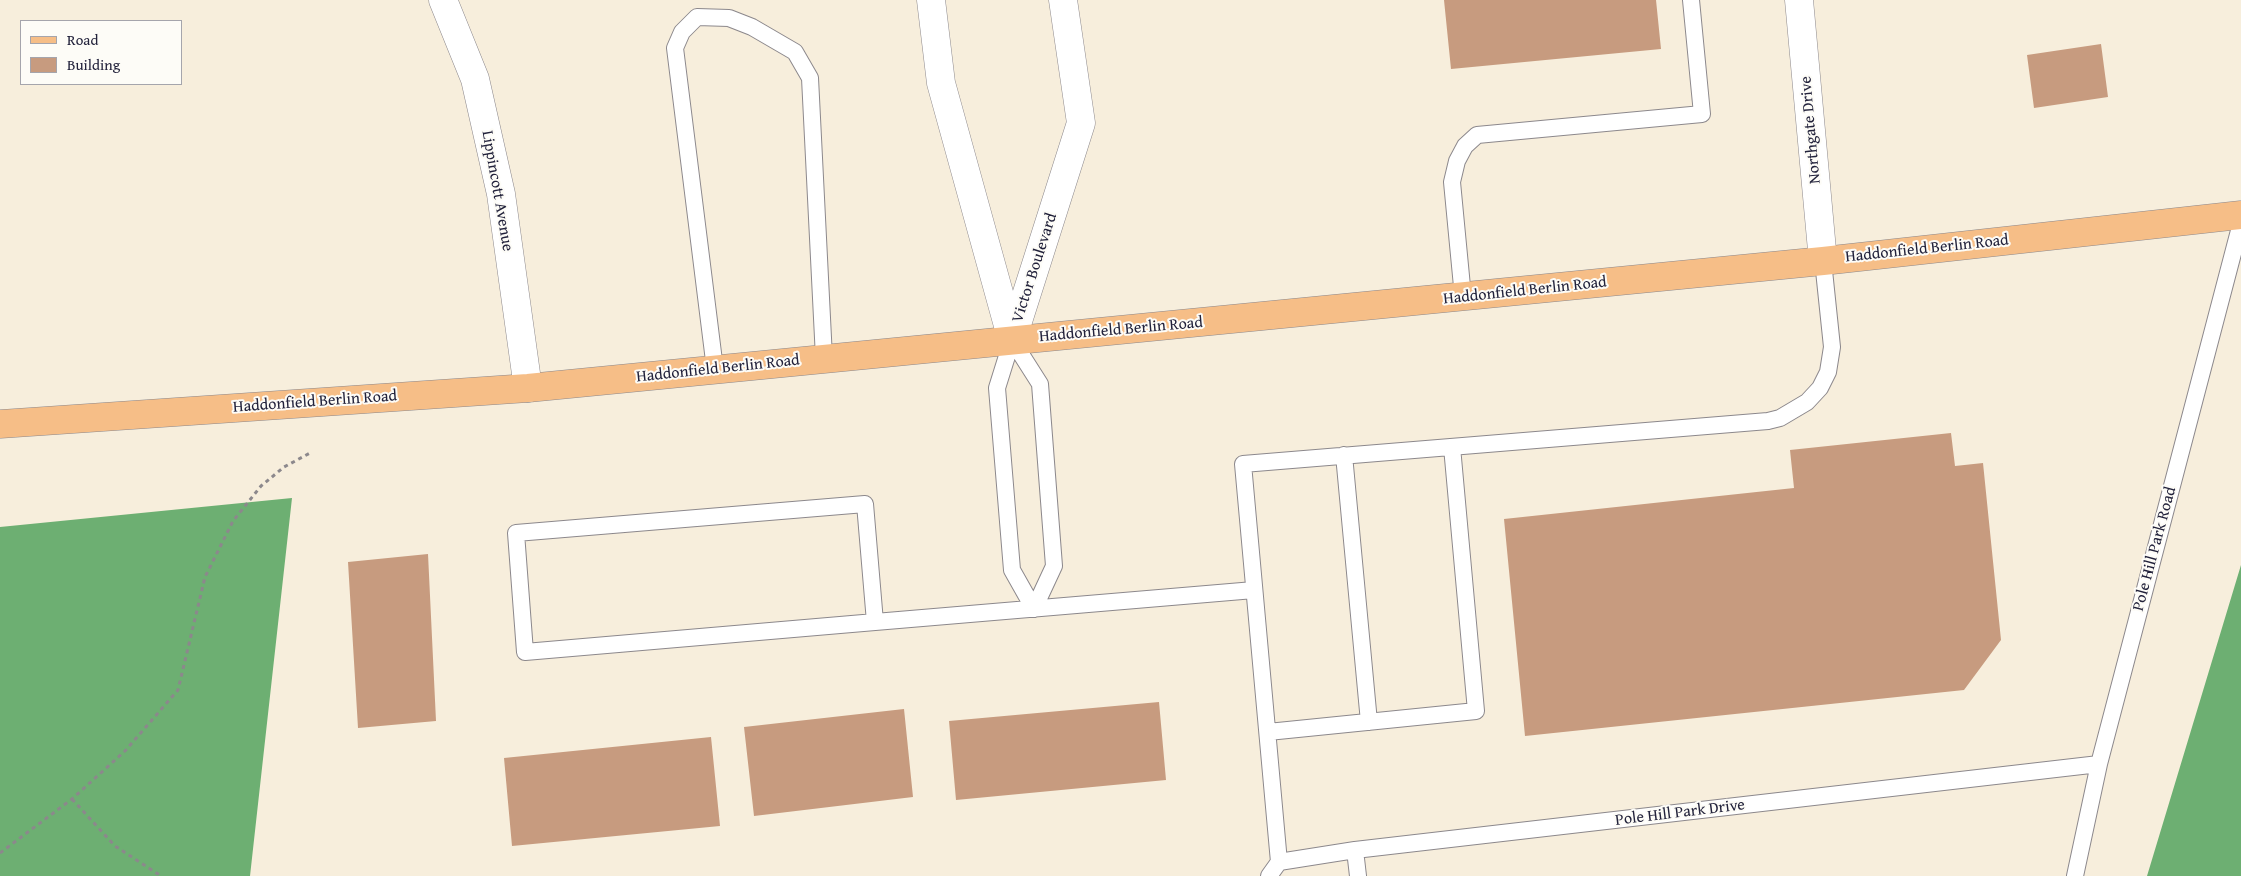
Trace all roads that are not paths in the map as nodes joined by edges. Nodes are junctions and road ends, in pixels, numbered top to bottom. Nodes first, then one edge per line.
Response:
1 (443, 0) edge
2 (931, 0) edge
3 (1063, 0) edge
4 (1691, 0) edge
5 (1799, 0) edge
6 (2241, 215) edge
7 (2241, 223) edge
8 (1822, 261) junction
9 (1462, 297) junction
10 (1012, 340) junction
11 (824, 358) junction
12 (715, 369) junction
13 (528, 388) junction
14 (0, 424) edge
15 (1452, 447) junction
16 (1344, 455) junction
17 (1254, 590) junction
18 (1034, 609) junction
19 (875, 622) junction
20 (1369, 722) junction
21 (1268, 732) junction
22 (2099, 764) junction
23 (1355, 850) junction
24 (1279, 862) junction
25 (1269, 876) edge
26 (1358, 876) edge
27 (2075, 876) edge

1 - 13 street, Lippincott Avenue
2 - 10 street, Victor Boulevard
3 - 10 street, Victor Boulevard
4 - 9 lane
5 - 8 street, Northgate Drive
6 - 8 main road, Haddonfield Berlin Road
7 - 22 lane, Pole Hill Park Road
8 - 9 main road, Haddonfield Berlin Road
8 - 15 lane
9 - 10 main road, Haddonfield Berlin Road
10 - 11 main road, Haddonfield Berlin Road
10 - 18 lane
10 - 18 lane
11 - 12 main road, Haddonfield Berlin Road
11 - 12 lane
12 - 13 main road, Haddonfield Berlin Road
13 - 14 main road, Haddonfield Berlin Road
15 - 16 lane
15 - 20 lane
16 - 17 lane
16 - 20 lane
17 - 18 lane
17 - 21 lane
18 - 19 lane
19 - 19 lane
20 - 21 lane
21 - 24 lane
22 - 23 lane, Pole Hill Park Drive
22 - 27 lane, Pole Hill Park Road
23 - 24 lane, Pole Hill Park Drive
23 - 26 lane
24 - 25 lane

